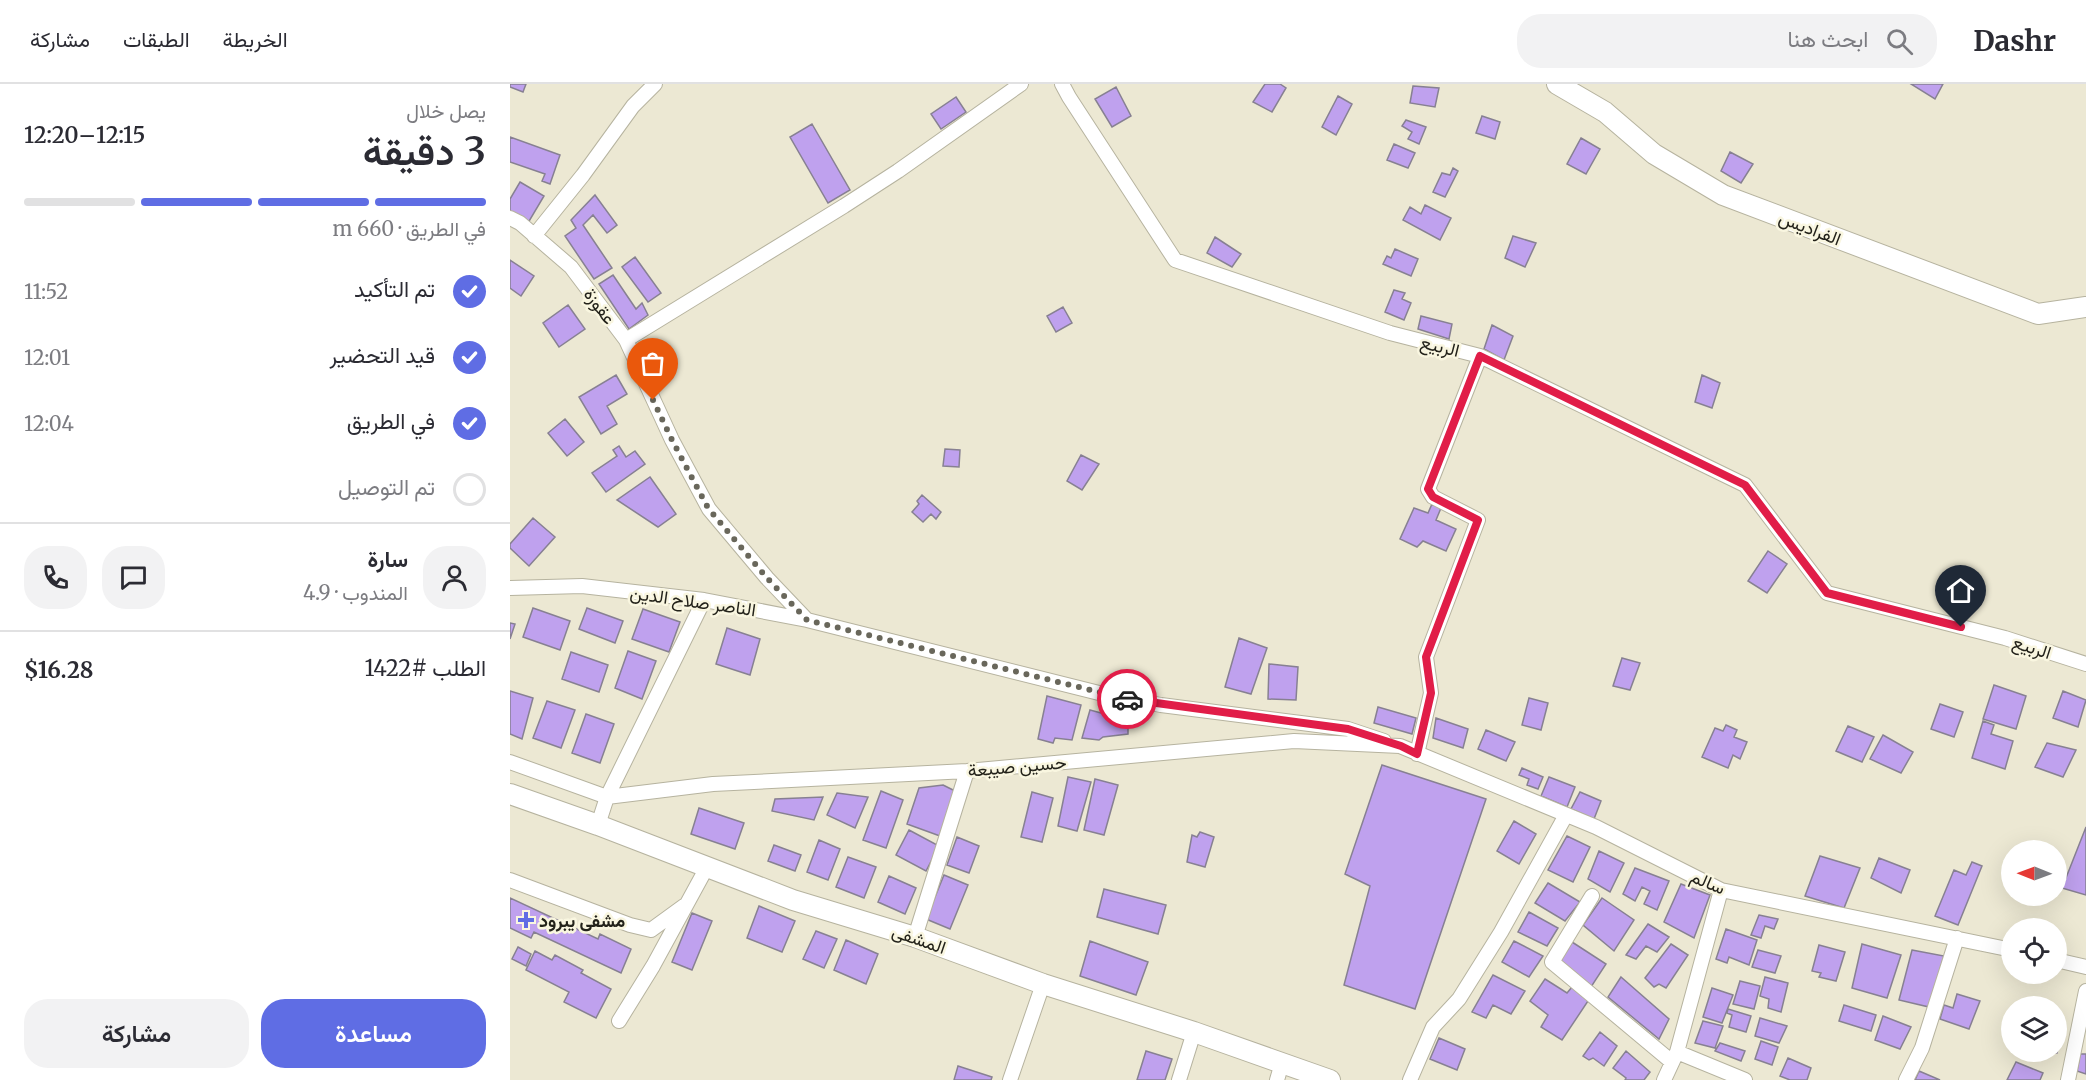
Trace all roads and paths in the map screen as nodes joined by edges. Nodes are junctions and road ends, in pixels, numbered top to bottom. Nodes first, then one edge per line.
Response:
1 (655, 84) edge
2 (1021, 84) edge
3 (1062, 84) edge
4 (1557, 84) edge
5 (510, 218) edge
6 (534, 236) junction
7 (2086, 307) edge
8 (626, 340) junction
9 (1480, 356) junction
10 (510, 588) edge
11 (704, 600) junction
12 (807, 620) junction
13 (2086, 664) edge
14 (1401, 746) junction
15 (1421, 755) junction
16 (510, 762) edge
17 (967, 771) junction
18 (510, 794) edge
19 (607, 797) junction
20 (1566, 815) junction
21 (598, 825) junction
22 (707, 867) junction
23 (510, 880) edge
24 (1721, 890) junction
25 (1592, 896) dead end
26 (684, 906) junction
27 (915, 937) junction
28 (1958, 939) junction
29 (2001, 948) edge
30 (2067, 963) edge
31 (2086, 967) edge
32 (1043, 984) junction
33 (2086, 991) edge
34 (619, 1021) dead end
35 (1194, 1032) junction
36 (1674, 1057) junction
37 (1280, 1072) edge
38 (1010, 1080) edge
39 (1179, 1080) edge
40 (1330, 1080) edge
41 (1410, 1080) edge
42 (1664, 1080) edge
43 (1745, 1080) edge
44 (1906, 1080) edge
45 (2068, 1080) edge

1 - 6 street
2 - 8 street
3 - 9 street, الربيع
4 - 7 street, الفراديس
5 - 6 street, عقوزة
6 - 8 street, عقوزة
8 - 12 street, عقوزة
9 - 13 street, الربيع
9 - 15 street
10 - 11 street, الناصر صلاح الدين
11 - 12 street, الناصر صلاح الدين
11 - 19 street
12 - 14 street, الناصر صلاح الدين
14 - 15 street, حسين صيبعة
14 - 17 street, حسين صيبعة
15 - 20 street, سالم
16 - 19 street
17 - 19 street, حسين صيبعة
17 - 27 street
18 - 21 street, المشفى
19 - 21 street
20 - 24 street, سالم
20 - 41 street
21 - 22 street, المشفى
22 - 26 street
22 - 27 street, المشفى
23 - 26 street
24 - 28 street, سالم
24 - 36 street
25 - 36 street
26 - 34 street
27 - 32 street, المشفى
28 - 29 street, سالم
28 - 44 street
30 - 31 street
32 - 35 street, المشفى
32 - 38 street
33 - 45 street
35 - 37 street, المشفى
35 - 39 street
36 - 42 street
36 - 43 street
37 - 40 street, المشفى

